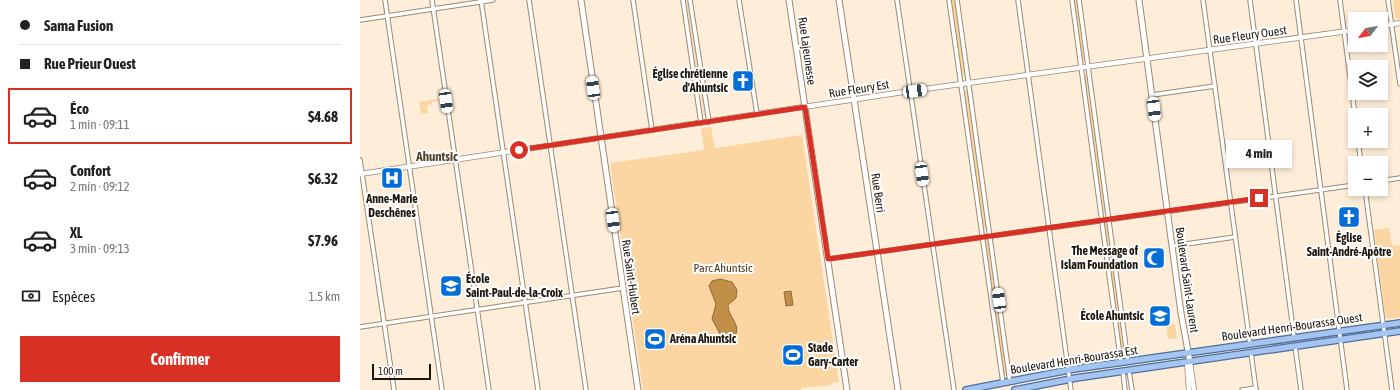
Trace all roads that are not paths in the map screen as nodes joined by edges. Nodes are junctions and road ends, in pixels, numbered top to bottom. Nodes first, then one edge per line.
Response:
1 (384, 0) edge
2 (432, 0) edge
3 (493, 0) edge
4 (529, 0) edge
5 (581, 0) edge
6 (633, 0) edge
7 (683, 0) edge
8 (690, 0) edge
9 (739, 0) edge
10 (789, 0) edge
11 (839, 0) edge
12 (897, 0) edge
13 (949, 0) edge
14 (956, 0) edge
15 (1018, 0) edge
16 (1072, 0) edge
17 (1079, 0) edge
18 (1139, 0) edge
19 (1203, 0) edge
20 (1250, 0) edge
21 (1296, 0) edge
22 (1340, 0) edge
23 (1388, 0) edge
24 (481, 1) edge
25 (433, 9) junction
26 (387, 16) junction
27 (360, 20) edge
28 (1400, 23) edge
29 (1392, 24) junction
30 (1388, 25) edge
31 (1348, 31) edge
32 (1344, 32) junction
33 (1301, 38) junction
34 (1256, 44) junction
35 (1210, 51) junction
36 (1147, 59) junction
37 (1088, 67) junction
38 (1081, 68) junction
39 (1028, 75) junction
40 (968, 83) junction
41 (961, 84) junction
42 (1400, 84) edge
43 (1215, 86) junction
44 (910, 91) junction
45 (1152, 95) junction
46 (854, 100) junction
47 (805, 107) junction
48 (1354, 108) edge
49 (757, 114) junction
50 (709, 122) junction
51 (702, 123) junction
52 (652, 130) junction
53 (601, 138) junction
54 (550, 145) junction
55 (503, 152) junction
56 (360, 160) edge
57 (455, 160) junction
58 (409, 167) junction
59 (361, 174) edge
60 (1400, 178) edge
61 (1388, 180) edge
62 (1348, 186) edge
63 (1320, 190) junction
64 (1275, 196) junction
65 (1366, 196) edge
66 (1230, 202) junction
67 (1168, 211) junction
68 (1109, 219) junction
69 (1102, 220) junction
70 (1049, 227) junction
71 (990, 235) junction
72 (982, 236) junction
73 (1235, 237) junction
74 (932, 243) junction
75 (1172, 246) junction
76 (877, 252) junction
77 (828, 259) junction
78 (623, 288) junction
79 (573, 295) junction
80 (525, 302) junction
81 (477, 310) junction
82 (431, 316) junction
83 (1400, 322) edge
84 (384, 323) junction
85 (1382, 325) junction
86 (360, 327) edge
87 (1339, 331) junction
88 (1400, 332) edge
89 (1384, 334) junction
90 (1294, 338) junction
91 (1340, 340) junction
92 (1250, 344) junction
93 (1295, 346) junction
94 (1187, 351) junction
95 (1251, 353) junction
96 (1128, 362) junction
97 (1188, 362) junction
98 (1121, 363) junction
99 (1068, 370) junction
100 (1129, 371) junction
101 (1122, 372) junction
102 (1070, 379) junction
103 (1010, 382) junction
104 (1003, 383) junction
105 (1256, 389) edge
106 (394, 390) edge
107 (442, 390) edge
108 (489, 390) edge
109 (538, 390) edge
110 (586, 390) edge
111 (638, 390) edge
112 (847, 390) edge
113 (898, 390) edge
114 (954, 390) edge
115 (966, 390) edge
116 (1015, 390) edge
117 (1071, 390) edge
118 (1125, 390) edge
119 (1132, 390) edge
120 (1189, 390) edge
121 (1194, 390) edge
122 (1242, 390) edge
123 (1301, 390) edge
124 (1347, 390) edge
125 (1392, 390) edge

1 - 26 street
2 - 25 street
3 - 24 street
4 - 54 street
5 - 53 main road, Rue Saint-Hubert
6 - 52 street
7 - 51 street
8 - 50 street
9 - 49 street
10 - 47 main road, Rue Lajeunesse
11 - 46 main road, Rue Berri
12 - 44 street
13 - 41 street
14 - 40 street
15 - 39 street
16 - 38 street
17 - 37 street
18 - 36 main road, Boulevard Saint-Laurent
19 - 35 street
20 - 34 street
21 - 33 street
22 - 32 street
23 - 29 street
24 - 25 street
24 - 55 street
25 - 26 street
25 - 57 street
26 - 27 street
26 - 58 street
28 - 29 street
29 - 30 street
29 - 42 street
31 - 32 street, Rue Fleury Ouest
32 - 33 street, Rue Fleury Ouest
32 - 48 street
33 - 34 street, Rue Fleury Ouest
33 - 63 street
34 - 35 street, Rue Fleury Ouest
34 - 64 street
35 - 36 street, Rue Fleury Ouest
35 - 43 street
36 - 37 street, Rue Fleury Est
36 - 45 main road, Boulevard Saint-Laurent
37 - 38 street, Rue Fleury Est
37 - 68 street
38 - 39 street, Rue Fleury Est
38 - 69 street
39 - 40 street, Rue Fleury Est
39 - 70 street
40 - 41 street, Rue Fleury Est
40 - 71 street
41 - 44 street, Rue Fleury Est
41 - 72 street
43 - 45 street
43 - 66 street
44 - 46 street, Rue Fleury Est
44 - 74 street
45 - 67 main road, Boulevard Saint-Laurent
46 - 47 street, Rue Fleury Est
46 - 76 main road, Rue Berri
47 - 49 street, Rue Fleury Est
47 - 77 main road, Rue Lajeunesse
49 - 50 street, Rue Fleury Est
50 - 51 street, Rue Fleury Est
51 - 52 street, Rue Fleury Est
52 - 53 street, Rue Fleury Est
53 - 54 street, Rue Fleury Est
53 - 78 main road, Rue Saint-Hubert
54 - 55 street, Rue Fleury Est
54 - 79 street
55 - 57 street, Rue Fleury Est
55 - 80 street
56 - 59 street
57 - 58 street, Rue Fleury Est
57 - 81 street
58 - 59 street, Rue Fleury Est
58 - 82 street
59 - 84 street
60 - 61 street
62 - 63 street
63 - 64 street
63 - 87 street
64 - 66 street
64 - 90 street
65 - 85 street
66 - 67 street
66 - 73 street
67 - 68 street
67 - 75 main road, Boulevard Saint-Laurent
68 - 69 street
68 - 96 street
69 - 70 street
69 - 98 street
70 - 71 street
70 - 99 street
71 - 72 street
71 - 103 street
72 - 74 street
72 - 104 street
73 - 75 street
73 - 92 street
74 - 76 street
74 - 114 street
75 - 94 main road, Boulevard Saint-Laurent
76 - 77 street
76 - 113 main road, Rue Berri
77 - 112 main road, Rue Lajeunesse
78 - 79 street
78 - 111 main road, Rue Saint-Hubert
79 - 80 street
79 - 110 street
80 - 81 street
80 - 109 street
81 - 82 street
81 - 108 street
82 - 84 street
82 - 107 street
83 - 85 main road, Boulevard Henri-Bourassa Ouest
84 - 86 street
84 - 106 street
85 - 87 main road, Boulevard Henri-Bourassa Ouest
85 - 89 street
87 - 90 main road, Boulevard Henri-Bourassa Ouest
87 - 91 street
88 - 89 main road, Boulevard Henri-Bourassa Ouest
89 - 91 main road, Boulevard Henri-Bourassa Ouest
89 - 125 street
90 - 92 main road, Boulevard Henri-Bourassa Ouest
91 - 93 main road, Boulevard Henri-Bourassa Ouest
91 - 124 street
92 - 94 main road, Boulevard Henri-Bourassa Ouest
93 - 95 main road, Boulevard Henri-Bourassa Ouest
93 - 123 street
94 - 96 main road, Boulevard Henri-Bourassa Est
94 - 97 main road, Boulevard Saint-Laurent
95 - 97 main road, Boulevard Henri-Bourassa Ouest
95 - 105 street
96 - 98 main road, Boulevard Henri-Bourassa Est
97 - 100 main road, Boulevard Henri-Bourassa Est
97 - 120 street, Boulevard Saint-Laurent
97 - 121 street, Boulevard Saint-Laurent
98 - 99 main road, Boulevard Henri-Bourassa Est
99 - 102 street
99 - 103 main road, Boulevard Henri-Bourassa Est
100 - 101 main road, Boulevard Henri-Bourassa Est
100 - 119 street
101 - 102 main road, Boulevard Henri-Bourassa Est
101 - 118 street
102 - 116 main road, Boulevard Henri-Bourassa Est
102 - 117 street
103 - 104 main road, Boulevard Henri-Bourassa Est
104 - 115 main road, Boulevard Henri-Bourassa Est
105 - 122 street

